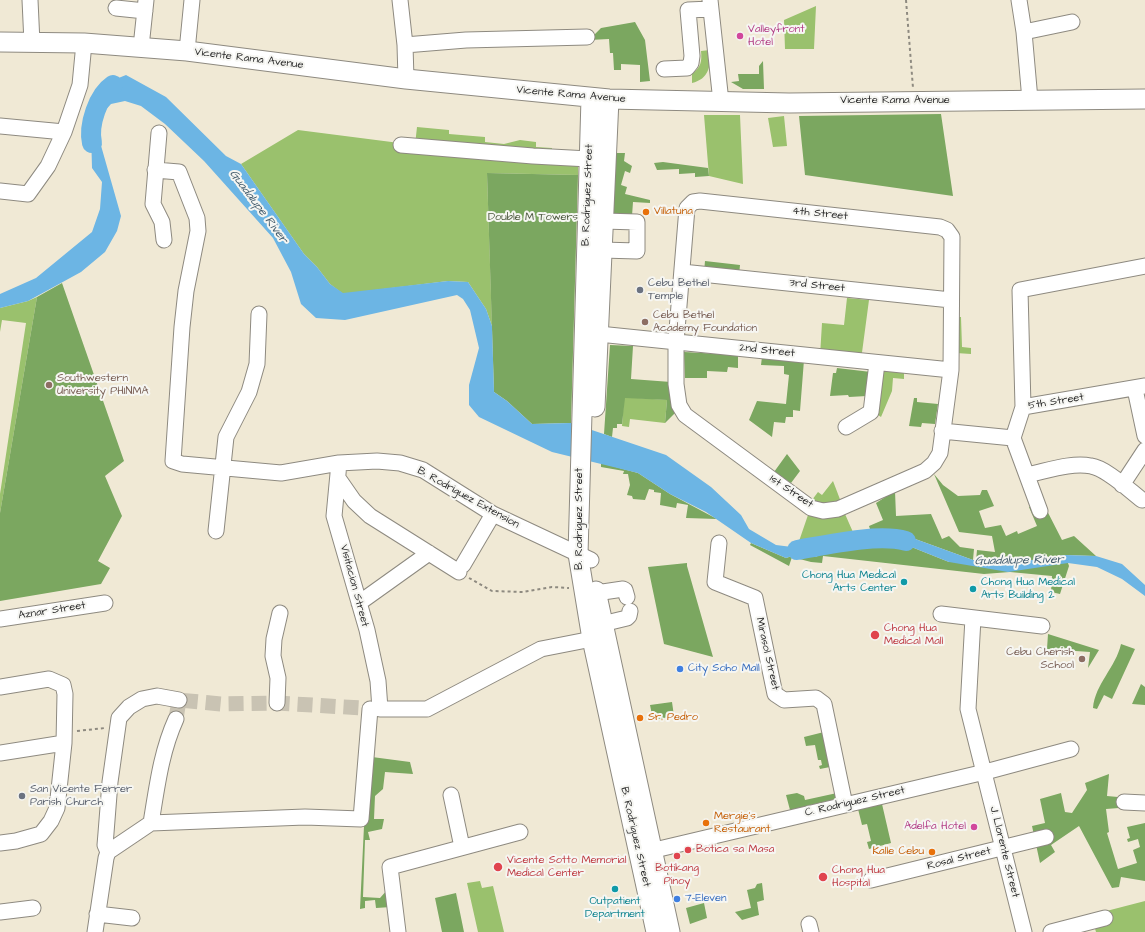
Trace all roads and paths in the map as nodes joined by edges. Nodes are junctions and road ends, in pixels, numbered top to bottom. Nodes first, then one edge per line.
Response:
1 (30, 0) edge
2 (192, 0) edge
3 (400, 0) edge
4 (906, 0) edge
5 (1019, 0) edge
6 (711, 4) edge
7 (688, 5) edge
8 (146, 6) edge
9 (116, 8) dead end
10 (1072, 22) dead end
11 (1024, 32) junction
12 (587, 37) dead end
13 (0, 42) edge
14 (32, 43) junction
15 (84, 43) junction
16 (405, 45) junction
17 (141, 47) junction
18 (187, 51) junction
19 (664, 69) dead end
20 (406, 79) junction
21 (600, 99) junction
22 (1145, 99) edge
23 (1030, 100) junction
24 (914, 101) junction
25 (721, 102) junction
26 (0, 126) edge
27 (64, 132) junction
28 (159, 133) dead end
29 (401, 145) dead end
30 (589, 159) junction
31 (155, 170) junction
32 (0, 191) edge
33 (603, 221) junction
34 (164, 240) dead end
35 (602, 250) junction
36 (1145, 266) edge
37 (682, 272) junction
38 (951, 300) junction
39 (259, 314) dead end
40 (591, 334) junction
41 (676, 342) junction
42 (877, 363) junction
43 (951, 370) junction
44 (1140, 388) edge
45 (1023, 407) junction
46 (846, 427) dead end
47 (942, 431) junction
48 (1145, 436) edge
49 (1013, 438) junction
50 (1145, 450) edge
51 (339, 463) junction
52 (221, 468) junction
53 (1027, 475) junction
54 (338, 478) junction
55 (1122, 485) junction
56 (1142, 500) dead end
57 (1040, 511) dead end
58 (493, 514) junction
59 (216, 531) dead end
60 (719, 543) dead end
61 (429, 553) junction
62 (585, 557) junction
63 (461, 568) junction
64 (589, 591) junction
65 (105, 602) dead end
66 (359, 603) junction
67 (280, 613) dead end
68 (941, 614) dead end
69 (973, 618) junction
70 (0, 619) edge
71 (602, 624) junction
72 (1042, 626) dead end
73 (592, 639) junction
74 (0, 687) edge
75 (179, 700) dead end
76 (277, 703) dead end
77 (375, 709) junction
78 (176, 719) tunnel mouth
79 (118, 727) junction
80 (65, 738) junction
81 (1071, 749) dead end
82 (0, 753) edge
83 (984, 772) junction
84 (451, 795) dead end
85 (1124, 802) dead end
86 (1145, 803) edge
87 (845, 805) junction
88 (151, 823) junction
89 (520, 832) dead end
90 (1046, 837) dead end
91 (0, 843) edge
92 (462, 847) junction
93 (1003, 848) junction
94 (108, 852) junction
95 (645, 852) junction
96 (871, 880) dead end
97 (33, 908) dead end
98 (0, 912) edge
99 (97, 914) junction
100 (132, 918) dead end
101 (1105, 918) dead end
102 (94, 932) edge
103 (398, 932) edge
104 (656, 932) edge
105 (670, 932) edge
106 (1024, 932) edge
107 (1052, 932) edge

1 - 14 street
2 - 18 street
3 - 16 street
4 - 24 path
5 - 11 street
6 - 7 street
6 - 25 street
7 - 19 street
8 - 9 street
8 - 17 street
10 - 11 street
11 - 23 street
12 - 16 street
13 - 14 main road, Vicente Rama Avenue
14 - 15 main road, Vicente Rama Avenue
15 - 17 main road, Vicente Rama Avenue
15 - 27 street
16 - 20 street
17 - 18 main road, Vicente Rama Avenue
18 - 20 main road, Vicente Rama Avenue
20 - 21 main road, Vicente Rama Avenue
21 - 25 main road, Vicente Rama Avenue
21 - 30 main road, B. Rodriguez Street
21 - 33 main road, B. Rodriguez Street
22 - 23 main road, Vicente Rama Avenue
23 - 24 main road, Vicente Rama Avenue
24 - 25 main road, Vicente Rama Avenue
26 - 27 street
27 - 32 street
28 - 31 street
29 - 30 street
30 - 40 main road, B. Rodriguez Street
31 - 34 street
31 - 52 street, B. Rodriguez Extension
33 - 35 main road, B. Rodriguez Street
33 - 35 street
35 - 40 main road, B. Rodriguez Street
36 - 45 street
37 - 38 street, 3rd Street
37 - 38 street, 4th Street
37 - 41 street, 4th Street
38 - 43 street, 4th Street
39 - 52 street
40 - 41 street, 2nd Street
40 - 62 main road, B. Rodriguez Street
41 - 42 street, 2nd Street
41 - 47 street, 1st Street
42 - 43 street, 2nd Street
42 - 46 street
43 - 47 street, 1st Street
44 - 45 street, 5th Street
44 - 48 street
45 - 49 street, 5th Street
47 - 49 street
49 - 53 street
50 - 55 street
51 - 52 street, B. Rodriguez Extension
51 - 54 street, Visitacion Street
51 - 58 street, B. Rodriguez Extension
52 - 59 street
53 - 55 street
53 - 57 street
54 - 61 street
54 - 66 street, Visitacion Street
55 - 56 street
58 - 62 street, B. Rodriguez Extension
58 - 63 street
60 - 87 street, Mirasol Street
61 - 63 street
61 - 66 street
62 - 64 main road, B. Rodriguez Street
63 - 64 path
64 - 71 main road, B. Rodriguez Street
64 - 71 street
64 - 73 main road, B. Rodriguez Street
65 - 70 street, Aznar Street
66 - 77 street, Visitacion Street
67 - 76 street
68 - 69 street
69 - 72 street
69 - 83 street, J. Llorente Street
71 - 95 main road, B. Rodriguez Street
73 - 77 street
73 - 95 main road, B. Rodriguez Street
74 - 80 street
75 - 79 street
77 - 88 street, Visitacion Street
78 - 88 street
79 - 80 path
79 - 94 street
80 - 82 street
80 - 91 street
81 - 83 street, C. Rodriguez Street
83 - 87 street, C. Rodriguez Street
83 - 93 street, J. Llorente Street
84 - 92 street
85 - 86 street
87 - 95 street, C. Rodriguez Street
88 - 94 street
89 - 92 street
90 - 93 street, Rosal Street
92 - 103 street
93 - 96 street, Rosal Street
93 - 106 street, J. Llorente Street
94 - 99 street
95 - 104 main road, B. Rodriguez Street
95 - 105 main road, B. Rodriguez Street
97 - 98 street
99 - 100 street
99 - 102 street
101 - 107 street

